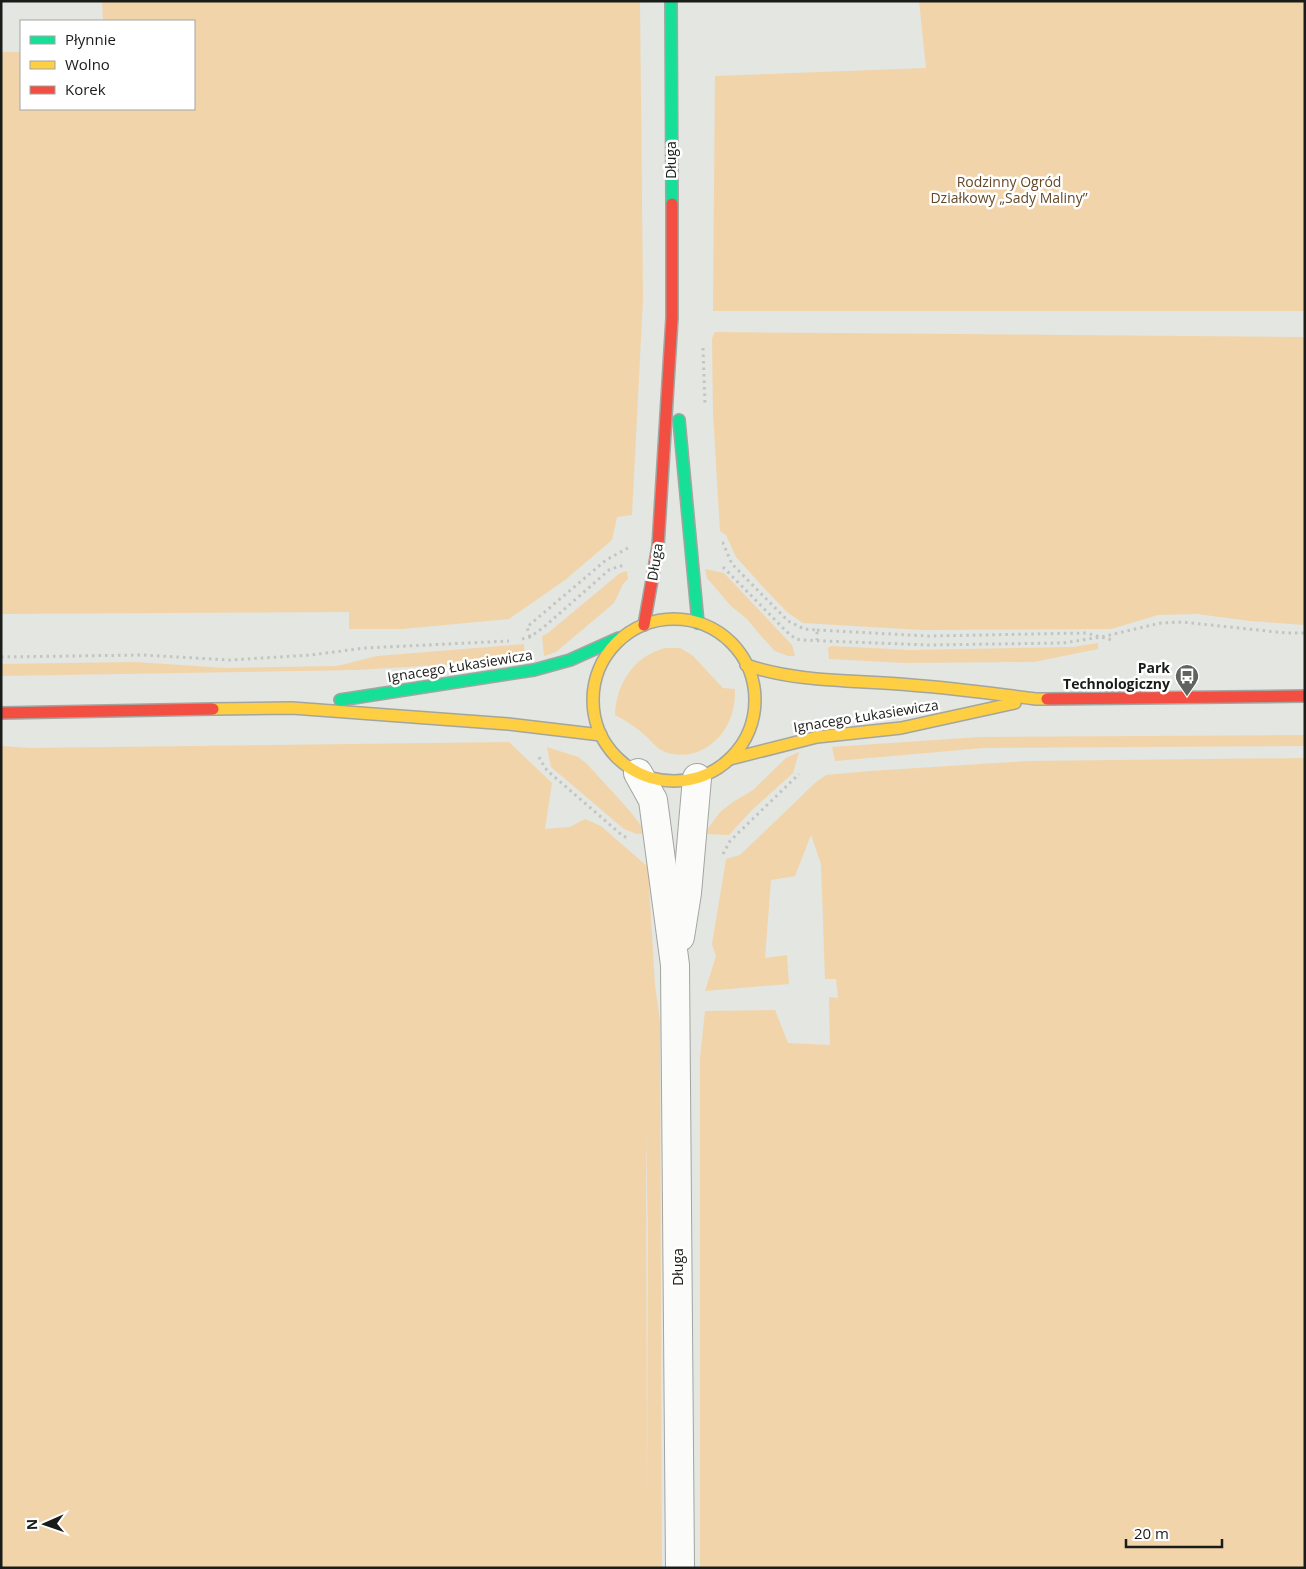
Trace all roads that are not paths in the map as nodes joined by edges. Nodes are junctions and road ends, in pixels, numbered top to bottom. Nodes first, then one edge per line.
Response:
1 (670, 1) edge
2 (672, 318) junction
3 (698, 623) junction
4 (644, 625) junction
5 (627, 634) junction
6 (746, 665) junction
7 (1305, 696) edge
8 (1036, 699) junction
9 (292, 708) junction
10 (1, 712) edge
11 (601, 735) junction
12 (730, 759) junction
13 (638, 773) junction
14 (697, 778) junction
15 (675, 965) junction
16 (680, 1568) edge

1 - 2 main road, Długa
2 - 3 main road, Długa
2 - 4 main road, Długa
3 - 4 main road
3 - 6 main road
4 - 5 main road
5 - 9 main road, Ignacego Łukasiewicza
5 - 11 main road
6 - 8 main road, Ignacego Łukasiewicza
6 - 12 main road
7 - 8 main road, Ignacego Łukasiewicza
8 - 12 main road, Ignacego Łukasiewicza
9 - 10 main road, Ignacego Łukasiewicza
9 - 11 main road, Ignacego Łukasiewicza
11 - 13 main road
12 - 14 main road
13 - 14 main road
13 - 15 street
14 - 15 street
15 - 16 street, Długa

